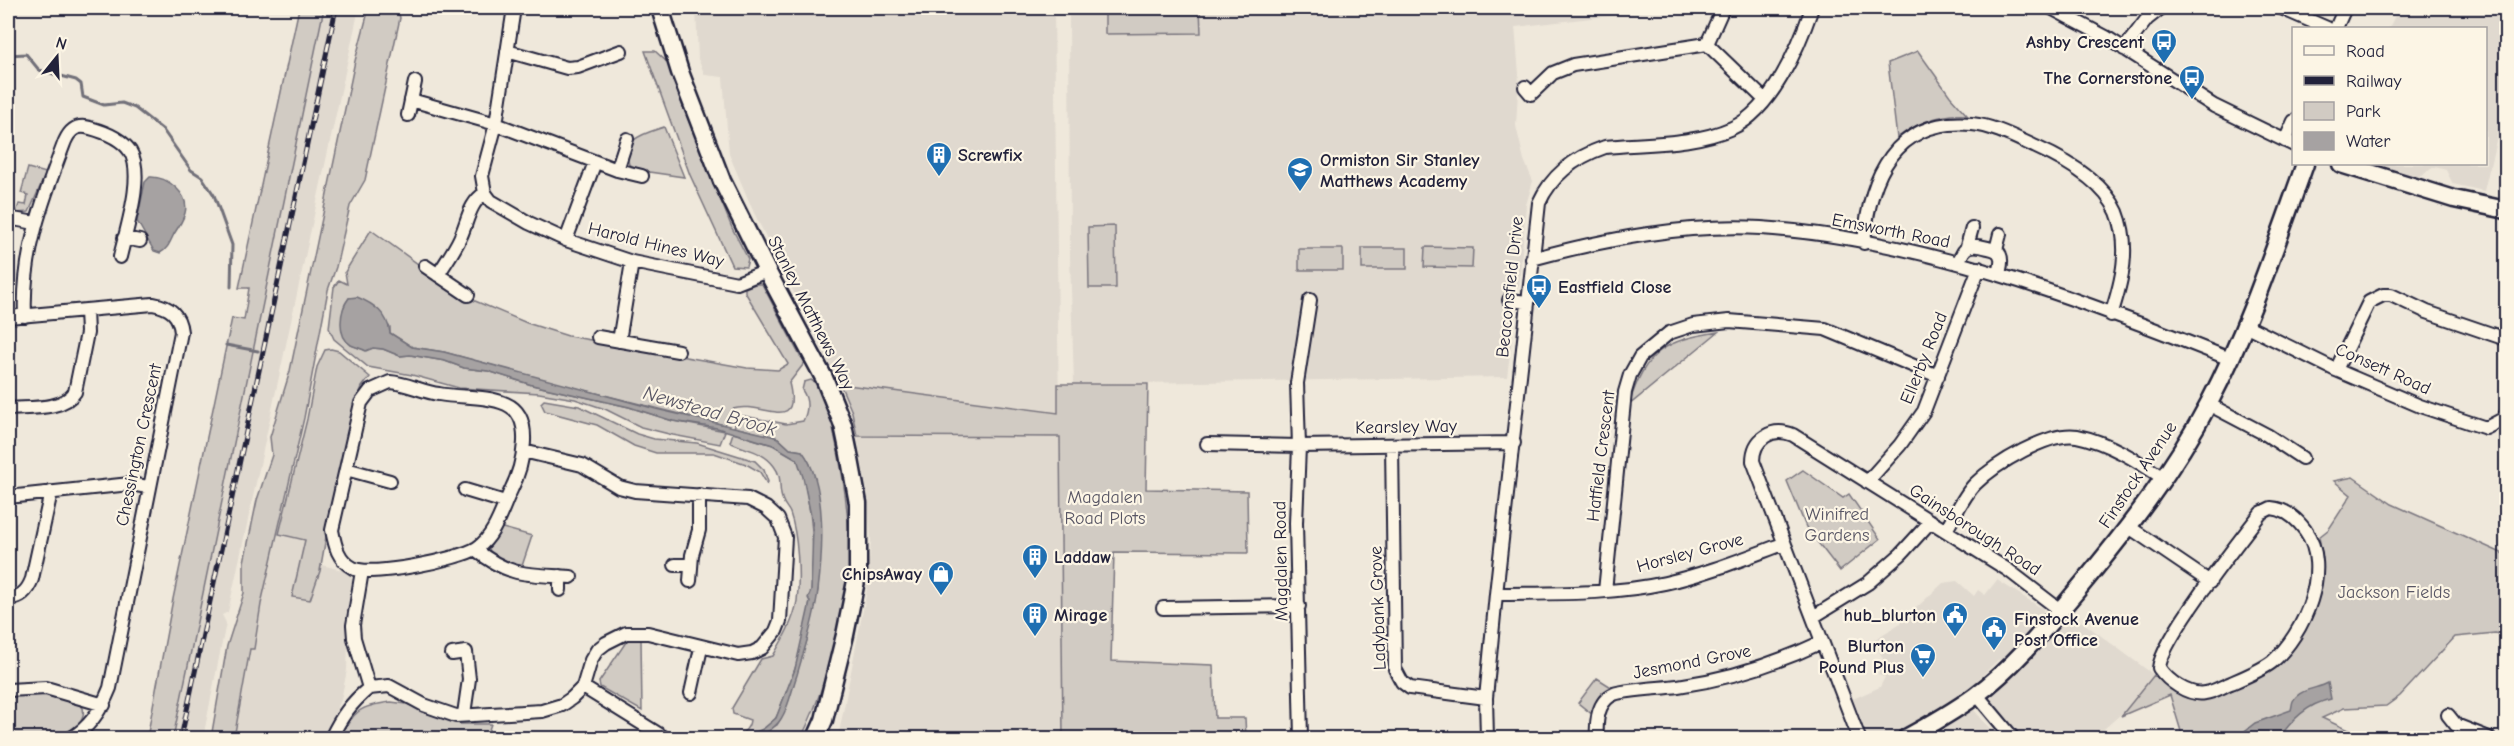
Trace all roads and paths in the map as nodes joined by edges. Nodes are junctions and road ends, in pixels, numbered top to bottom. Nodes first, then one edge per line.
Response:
1 (514, 8) edge
2 (660, 8) edge
3 (1723, 8) edge
4 (1812, 8) edge
5 (2051, 8) edge
6 (2161, 8) edge
7 (2281, 8) edge
8 (2345, 8) edge
9 (2325, 27) edge
10 (2336, 27) edge
11 (1707, 44) junction
12 (2124, 49) junction
13 (507, 51) junction
14 (621, 51) dead end
15 (415, 82) dead end
16 (1525, 87) dead end
17 (411, 100) junction
18 (1765, 100) junction
19 (408, 115) dead end
20 (496, 124) junction
21 (627, 139) dead end
22 (2289, 143) edge
23 (595, 162) junction
24 (2305, 165) edge
25 (2344, 165) edge
26 (617, 170) junction
27 (642, 176) dead end
28 (485, 193) junction
29 (2506, 210) edge
30 (8, 218) edge
31 (35, 223) junction
32 (1972, 228) dead end
33 (2000, 234) dead end
34 (124, 238) junction
35 (566, 240) junction
36 (140, 241) dead end
37 (1864, 243) junction
38 (1967, 246) junction
39 (1996, 250) junction
40 (120, 257) dead end
41 (1532, 259) junction
42 (632, 262) junction
43 (1959, 262) junction
44 (425, 266) dead end
45 (1979, 268) junction
46 (767, 271) junction
47 (1998, 274) junction
48 (438, 275) junction
49 (468, 295) dead end
50 (1310, 300) dead end
51 (1509, 300) dead end
52 (1528, 302) junction
53 (86, 310) junction
54 (2111, 315) junction
55 (25, 316) junction
56 (8, 317) edge
57 (2245, 325) junction
58 (598, 337) dead end
59 (2506, 339) edge
60 (619, 341) junction
61 (678, 351) dead end
62 (2230, 359) junction
63 (2336, 369) junction
64 (1938, 376) junction
65 (2208, 404) junction
66 (8, 409) edge
67 (2506, 414) edge
68 (1514, 443) junction
69 (1392, 445) junction
70 (1207, 446) dead end
71 (1299, 446) junction
72 (523, 451) junction
73 (2302, 458) dead end
74 (346, 469) junction
75 (2163, 478) junction
76 (390, 481) dead end
77 (1867, 482) junction
78 (148, 487) junction
79 (465, 490) dead end
80 (51, 492) junction
81 (699, 495) junction
82 (8, 497) edge
83 (505, 502) junction
84 (1931, 521) junction
85 (2129, 527) junction
86 (1946, 530) junction
87 (1783, 544) junction
88 (475, 549) junction
89 (675, 565) dead end
90 (691, 565) junction
91 (362, 572) junction
92 (690, 581) dead end
93 (2210, 582) junction
94 (560, 590) dead end
95 (1605, 591) junction
96 (1496, 594) junction
97 (8, 598) edge
98 (1299, 606) junction
99 (1163, 608) dead end
100 (2060, 610) junction
101 (1813, 617) junction
102 (1822, 642) junction
103 (701, 648) junction
104 (452, 654) dead end
105 (369, 687) junction
106 (583, 687) junction
107 (8, 690) edge
108 (691, 693) dead end
109 (1977, 695) junction
110 (1486, 698) junction
111 (104, 705) junction
112 (464, 714) junction
113 (824, 720) junction
114 (2452, 724) dead end
115 (72, 738) edge
116 (331, 738) edge
117 (665, 738) edge
118 (816, 738) edge
119 (825, 738) edge
120 (1301, 738) edge
121 (1487, 738) edge
122 (1597, 738) edge
123 (1859, 738) edge
124 (1906, 738) edge
125 (2013, 738) edge
126 (2489, 738) edge

1 - 13 street
2 - 46 street, Stanley Matthews Way
3 - 11 street
4 - 18 street, Beaconsfield Drive
5 - 12 street
6 - 12 street
7 - 9 street
8 - 10 street
11 - 16 street
11 - 18 street
12 - 22 street
13 - 14 street
13 - 20 street
15 - 17 street
17 - 19 street
17 - 20 street
18 - 41 street, Beaconsfield Drive
20 - 23 street
20 - 28 street
21 - 26 street
23 - 26 street
23 - 35 street
24 - 57 street, Finstock Avenue
25 - 29 street
26 - 27 street
28 - 35 street, Harold Hines Way
28 - 48 street
30 - 31 street
31 - 34 street
31 - 55 street
32 - 38 street
33 - 39 street
34 - 36 street
34 - 40 street
35 - 42 street, Harold Hines Way
37 - 41 street, Emsworth Road
37 - 43 street, Emsworth Road
37 - 54 street
38 - 39 street
38 - 43 street
39 - 47 street
41 - 52 street, Beaconsfield Drive
42 - 46 street, Harold Hines Way
42 - 60 street
43 - 45 street, Emsworth Road
44 - 48 street
45 - 47 street, Emsworth Road
45 - 64 street, Ellerby Road
46 - 113 street, Stanley Matthews Way
47 - 54 street, Emsworth Road
48 - 49 street
50 - 71 street, Magdalen Road
51 - 52 street
52 - 68 street, Beaconsfield Drive
53 - 55 street, Chessington Crescent
53 - 66 street
53 - 78 street, Chessington Crescent
54 - 62 street, Emsworth Road
55 - 56 street, Chessington Crescent
57 - 62 street, Finstock Avenue
57 - 63 street, Consett Road
58 - 60 street
59 - 63 street
60 - 61 street
62 - 65 street, Finstock Avenue
63 - 67 street, Consett Road
64 - 77 street, Ellerby Road
64 - 95 street, Hatfield Crescent
65 - 73 street
65 - 75 street, Finstock Avenue
68 - 69 street, Kearsley Way
68 - 96 street, Beaconsfield Drive
69 - 71 street, Kearsley Way
69 - 110 street, Ladybank Grove
70 - 71 street, Kearsley Way
71 - 98 street, Magdalen Road
72 - 74 street
72 - 81 street
72 - 83 street
74 - 76 street
74 - 91 street
75 - 85 street, Finstock Avenue
75 - 86 street
77 - 84 street, Gainsborough Road
77 - 87 street, Gainsborough Road
78 - 80 street
78 - 111 street, Chessington Crescent
79 - 83 street
80 - 82 street
80 - 97 street
81 - 90 street
81 - 103 street
83 - 88 street
84 - 86 street, Gainsborough Road
84 - 101 street
85 - 93 street
85 - 100 street, Finstock Avenue
86 - 100 street, Gainsborough Road
87 - 95 street, Horsley Grove
87 - 101 street
88 - 91 street
88 - 94 street
89 - 90 street
90 - 92 street
91 - 105 street
93 - 93 street
95 - 96 street, Horsley Grove
96 - 110 street, Beaconsfield Drive
98 - 99 street
98 - 120 street, Magdalen Road
100 - 109 street, Finstock Avenue
101 - 102 street
102 - 122 street, Jesmond Grove
102 - 123 street
103 - 106 street
103 - 108 street
104 - 112 street
105 - 112 street
105 - 116 street
106 - 112 street
106 - 117 street
107 - 111 street
109 - 124 street, Finstock Avenue
109 - 125 street
110 - 121 street, Beaconsfield Drive
111 - 115 street, Chessington Crescent
113 - 118 street, Stanley Matthews Way
113 - 119 street, Stanley Matthews Way
114 - 126 street

